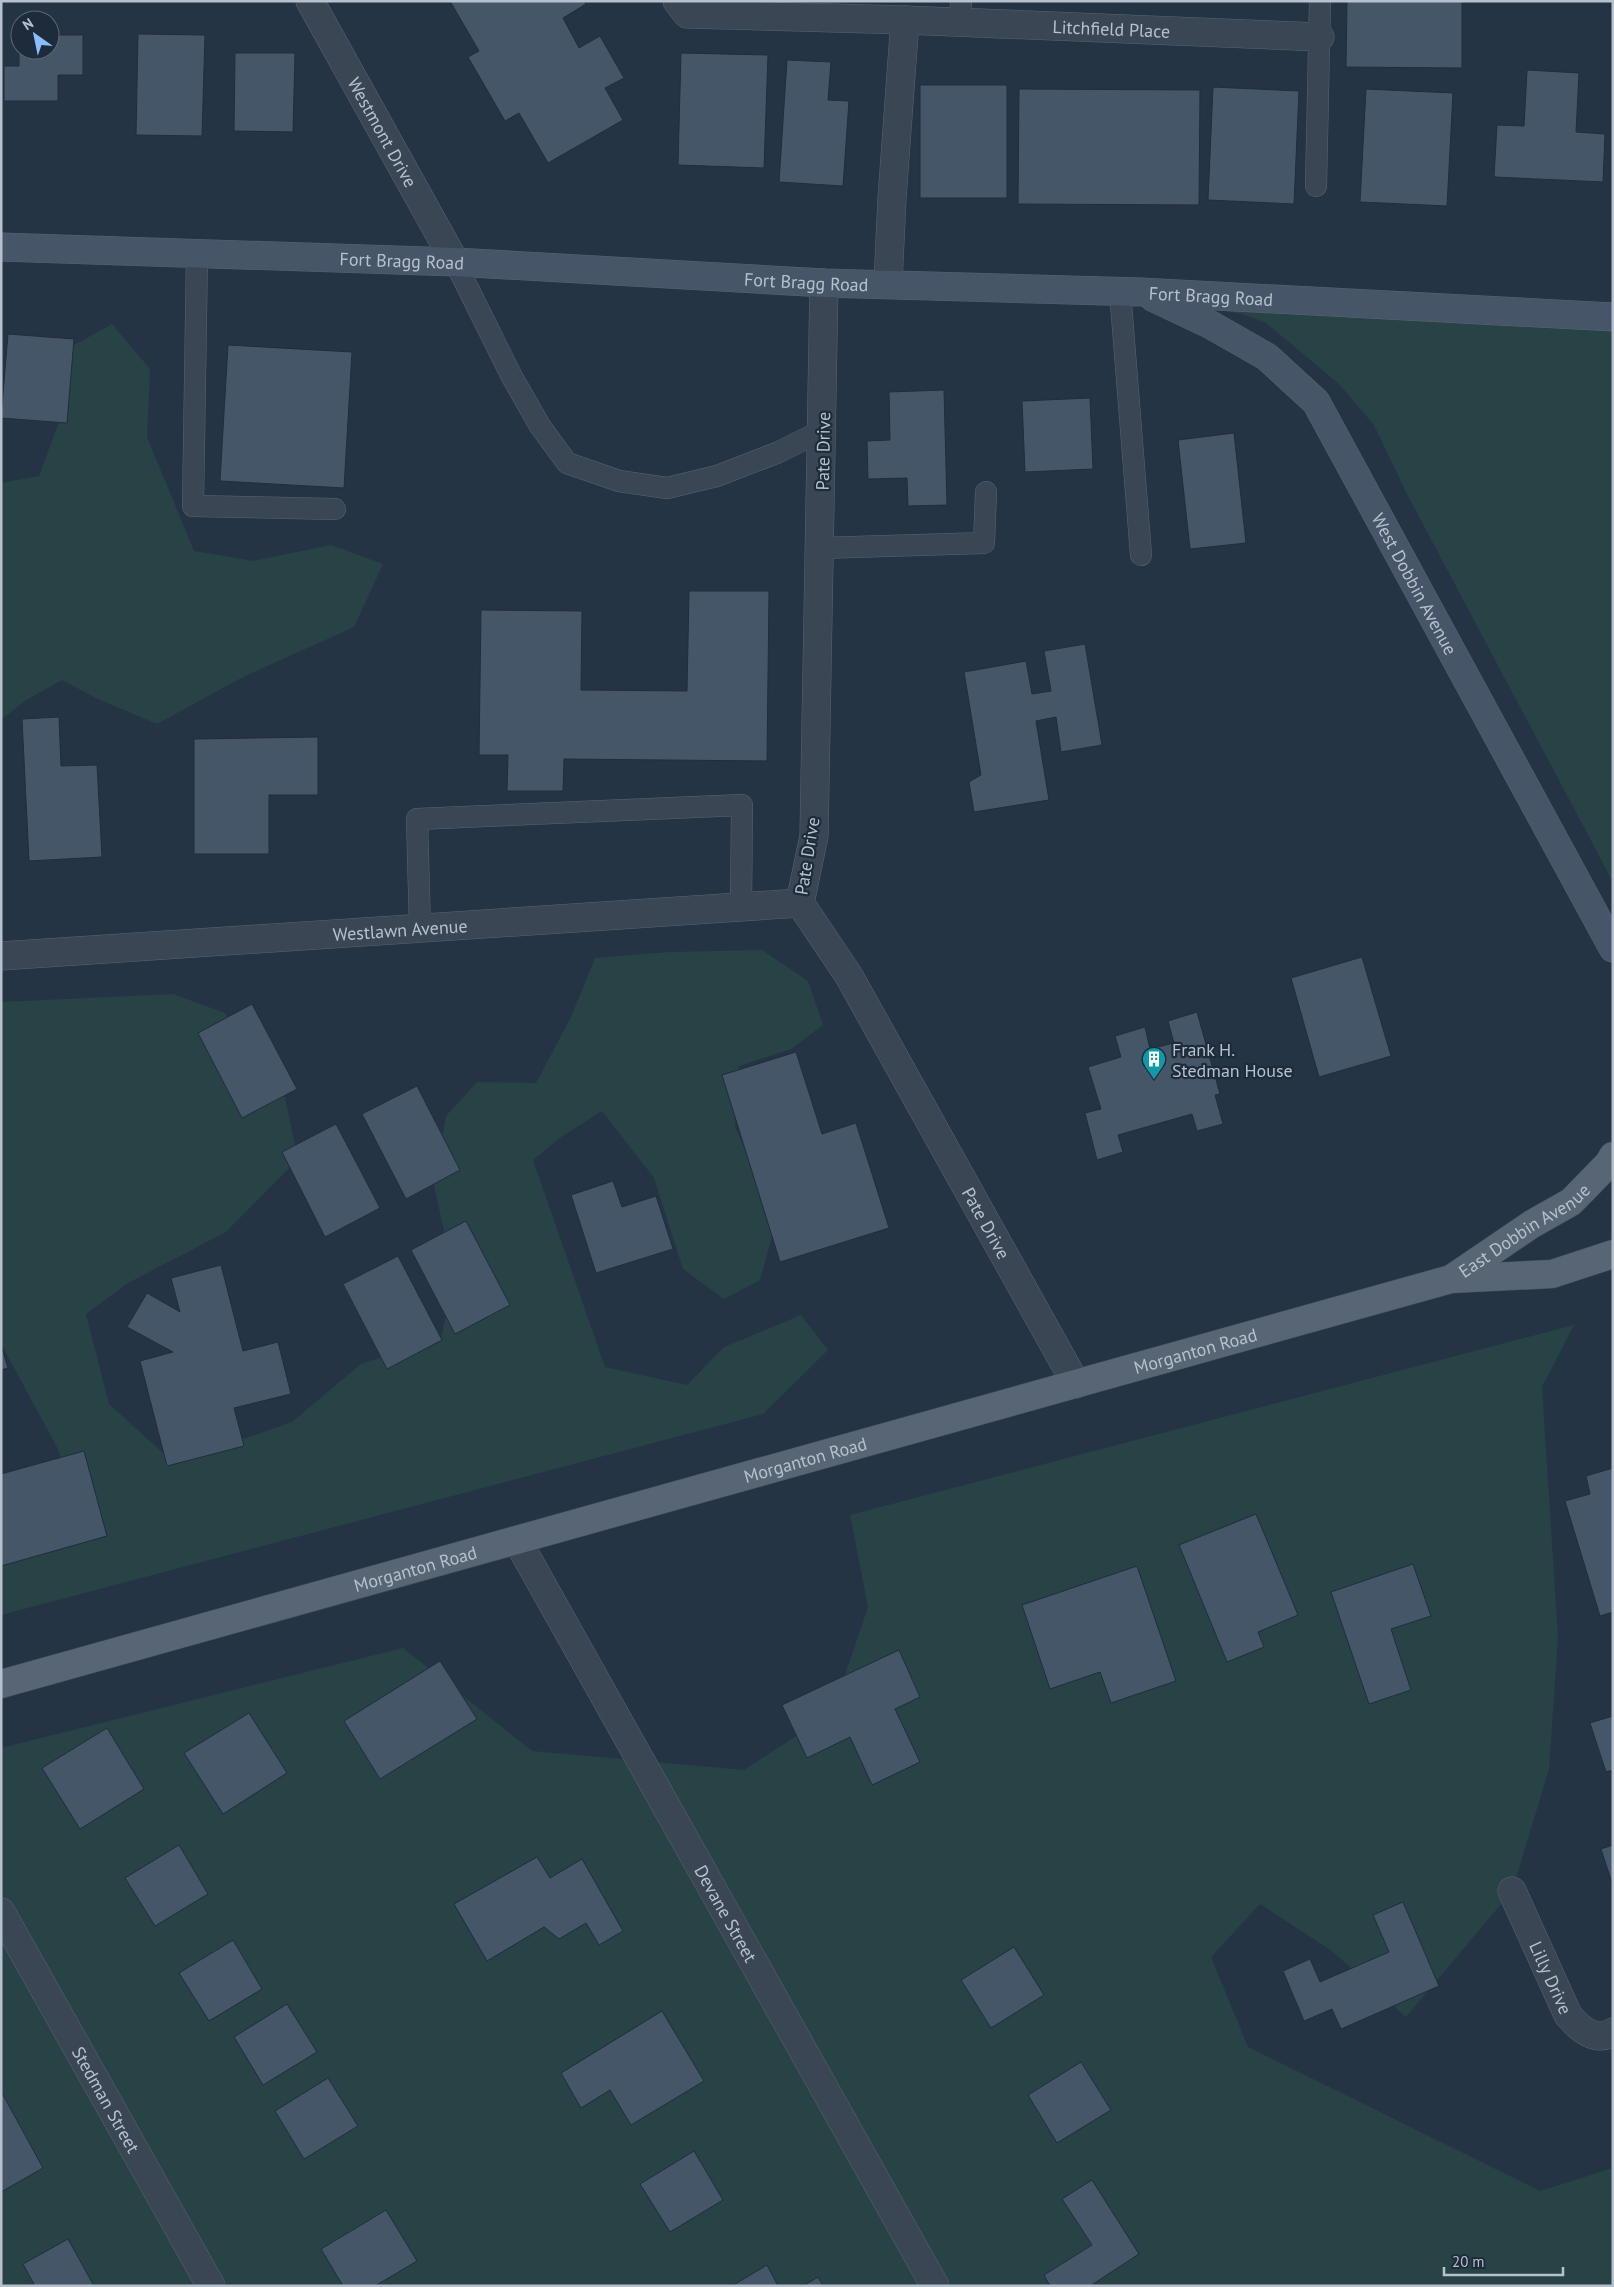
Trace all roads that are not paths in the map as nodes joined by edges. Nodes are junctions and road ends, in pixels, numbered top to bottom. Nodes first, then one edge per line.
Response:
1 (310, 1) edge
2 (676, 1) edge
3 (1320, 1) edge
4 (960, 11) edge
5 (905, 20) junction
6 (1320, 37) junction
7 (1316, 186) dead end
8 (1, 247) edge
9 (197, 254) junction
10 (455, 262) junction
11 (824, 283) junction
12 (888, 284) junction
13 (1131, 292) junction
14 (1613, 317) edge
15 (823, 430) junction
16 (986, 492) dead end
17 (335, 509) dead end
18 (820, 548) junction
19 (1141, 555) dead end
20 (800, 904) junction
21 (740, 908) junction
22 (420, 929) junction
23 (1613, 948) edge
24 (1, 956) edge
25 (1613, 1156) edge
26 (1613, 1254) edge
27 (1451, 1279) junction
28 (1076, 1384) junction
29 (517, 1540) junction
30 (1, 1684) edge
31 (1512, 1891) dead end
32 (1, 1912) edge
33 (1613, 2032) edge
34 (211, 2286) edge
35 (935, 2286) edge

1 - 10 street, Westmont Drive
2 - 5 street, Litchfield Place
3 - 6 lane
4 - 5 street, Litchfield Place
4 - 6 street, Litchfield Place
5 - 12 street
6 - 7 lane
8 - 9 main road, Fort Bragg Road
9 - 10 main road, Fort Bragg Road
9 - 17 lane
10 - 11 main road, Fort Bragg Road
10 - 15 lane
11 - 12 main road, Fort Bragg Road
11 - 15 street, Pate Drive
12 - 13 main road, Fort Bragg Road
13 - 14 main road, Fort Bragg Road
13 - 19 lane
13 - 23 main road, West Dobbin Avenue
15 - 18 street, Pate Drive
16 - 18 lane
18 - 20 street, Pate Drive
20 - 21 street, Westlawn Avenue
20 - 28 street, Pate Drive
21 - 22 street, Westlawn Avenue
21 - 22 lane
22 - 24 street, Westlawn Avenue
25 - 27 main road, East Dobbin Avenue
26 - 27 main road, Morganton Road
27 - 28 main road, Morganton Road
28 - 29 main road, Morganton Road
29 - 30 main road, Morganton Road
29 - 35 street, Devane Street
31 - 33 street, Lilly Drive
32 - 34 street, Stedman Street

